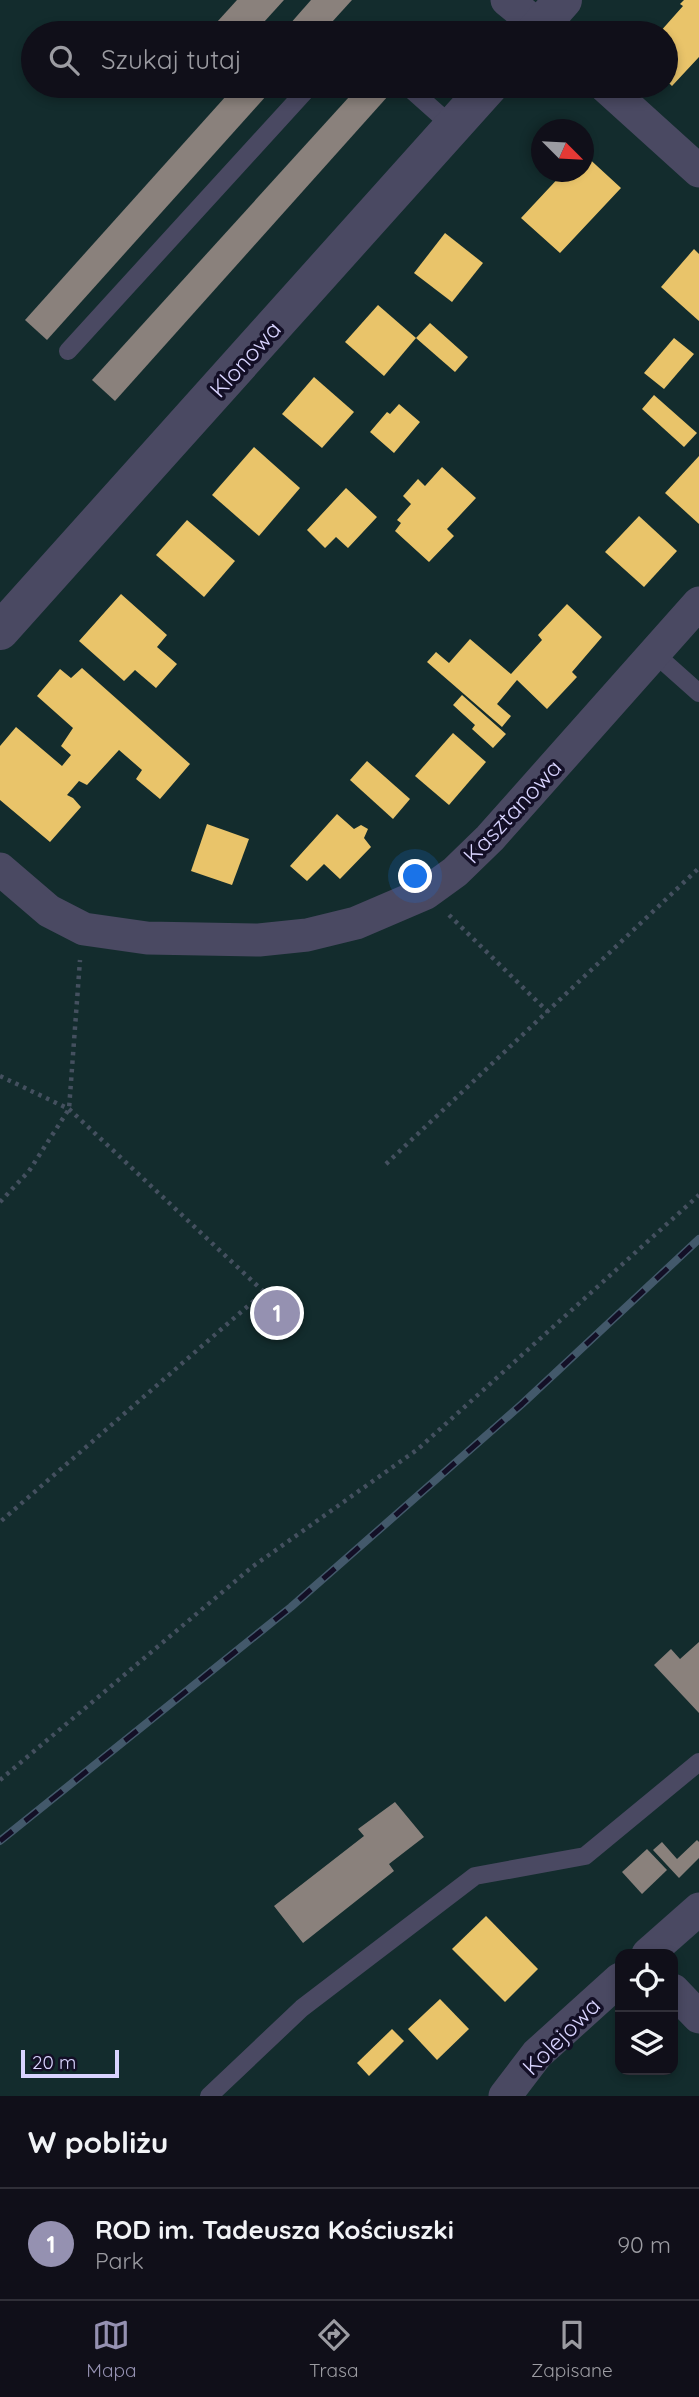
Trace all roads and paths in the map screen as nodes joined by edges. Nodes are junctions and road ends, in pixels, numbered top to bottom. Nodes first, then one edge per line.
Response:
1 (507, 0) edge
2 (543, 21) edge
3 (299, 98) edge
4 (420, 98) edge
5 (478, 98) edge
6 (618, 98) edge
7 (453, 127) junction
8 (699, 171) edge
9 (68, 351) dead end
10 (699, 603) edge
11 (0, 631) edge
12 (654, 653) junction
13 (699, 693) edge
14 (699, 868) edge
15 (0, 869) edge
16 (426, 893) junction
17 (82, 948) dead end
18 (548, 1012) junction
19 (0, 1076) edge
20 (68, 1109) junction
21 (386, 1164) dead end
22 (699, 1195) edge
23 (0, 1202) edge
24 (0, 1521) edge
25 (699, 1762) edge
26 (0, 1780) edge
27 (699, 1909) edge
28 (654, 1949) edge
29 (615, 1983) edge
30 (678, 1995) edge
31 (699, 2017) edge
32 (209, 2096) edge
33 (505, 2096) edge

1 - 2 street
3 - 9 lane
4 - 7 lane
5 - 7 street, Klonowa
6 - 8 street
7 - 11 street, Klonowa
10 - 12 street, Kasztanowa
12 - 13 lane
12 - 16 street, Kasztanowa
14 - 18 path
15 - 16 street, Kasztanowa
16 - 18 path
17 - 20 path
18 - 21 path
19 - 20 path
20 - 23 path
20 - 24 path
22 - 26 path
25 - 32 lane
27 - 28 street
29 - 33 street, Kolejowa
30 - 31 street

